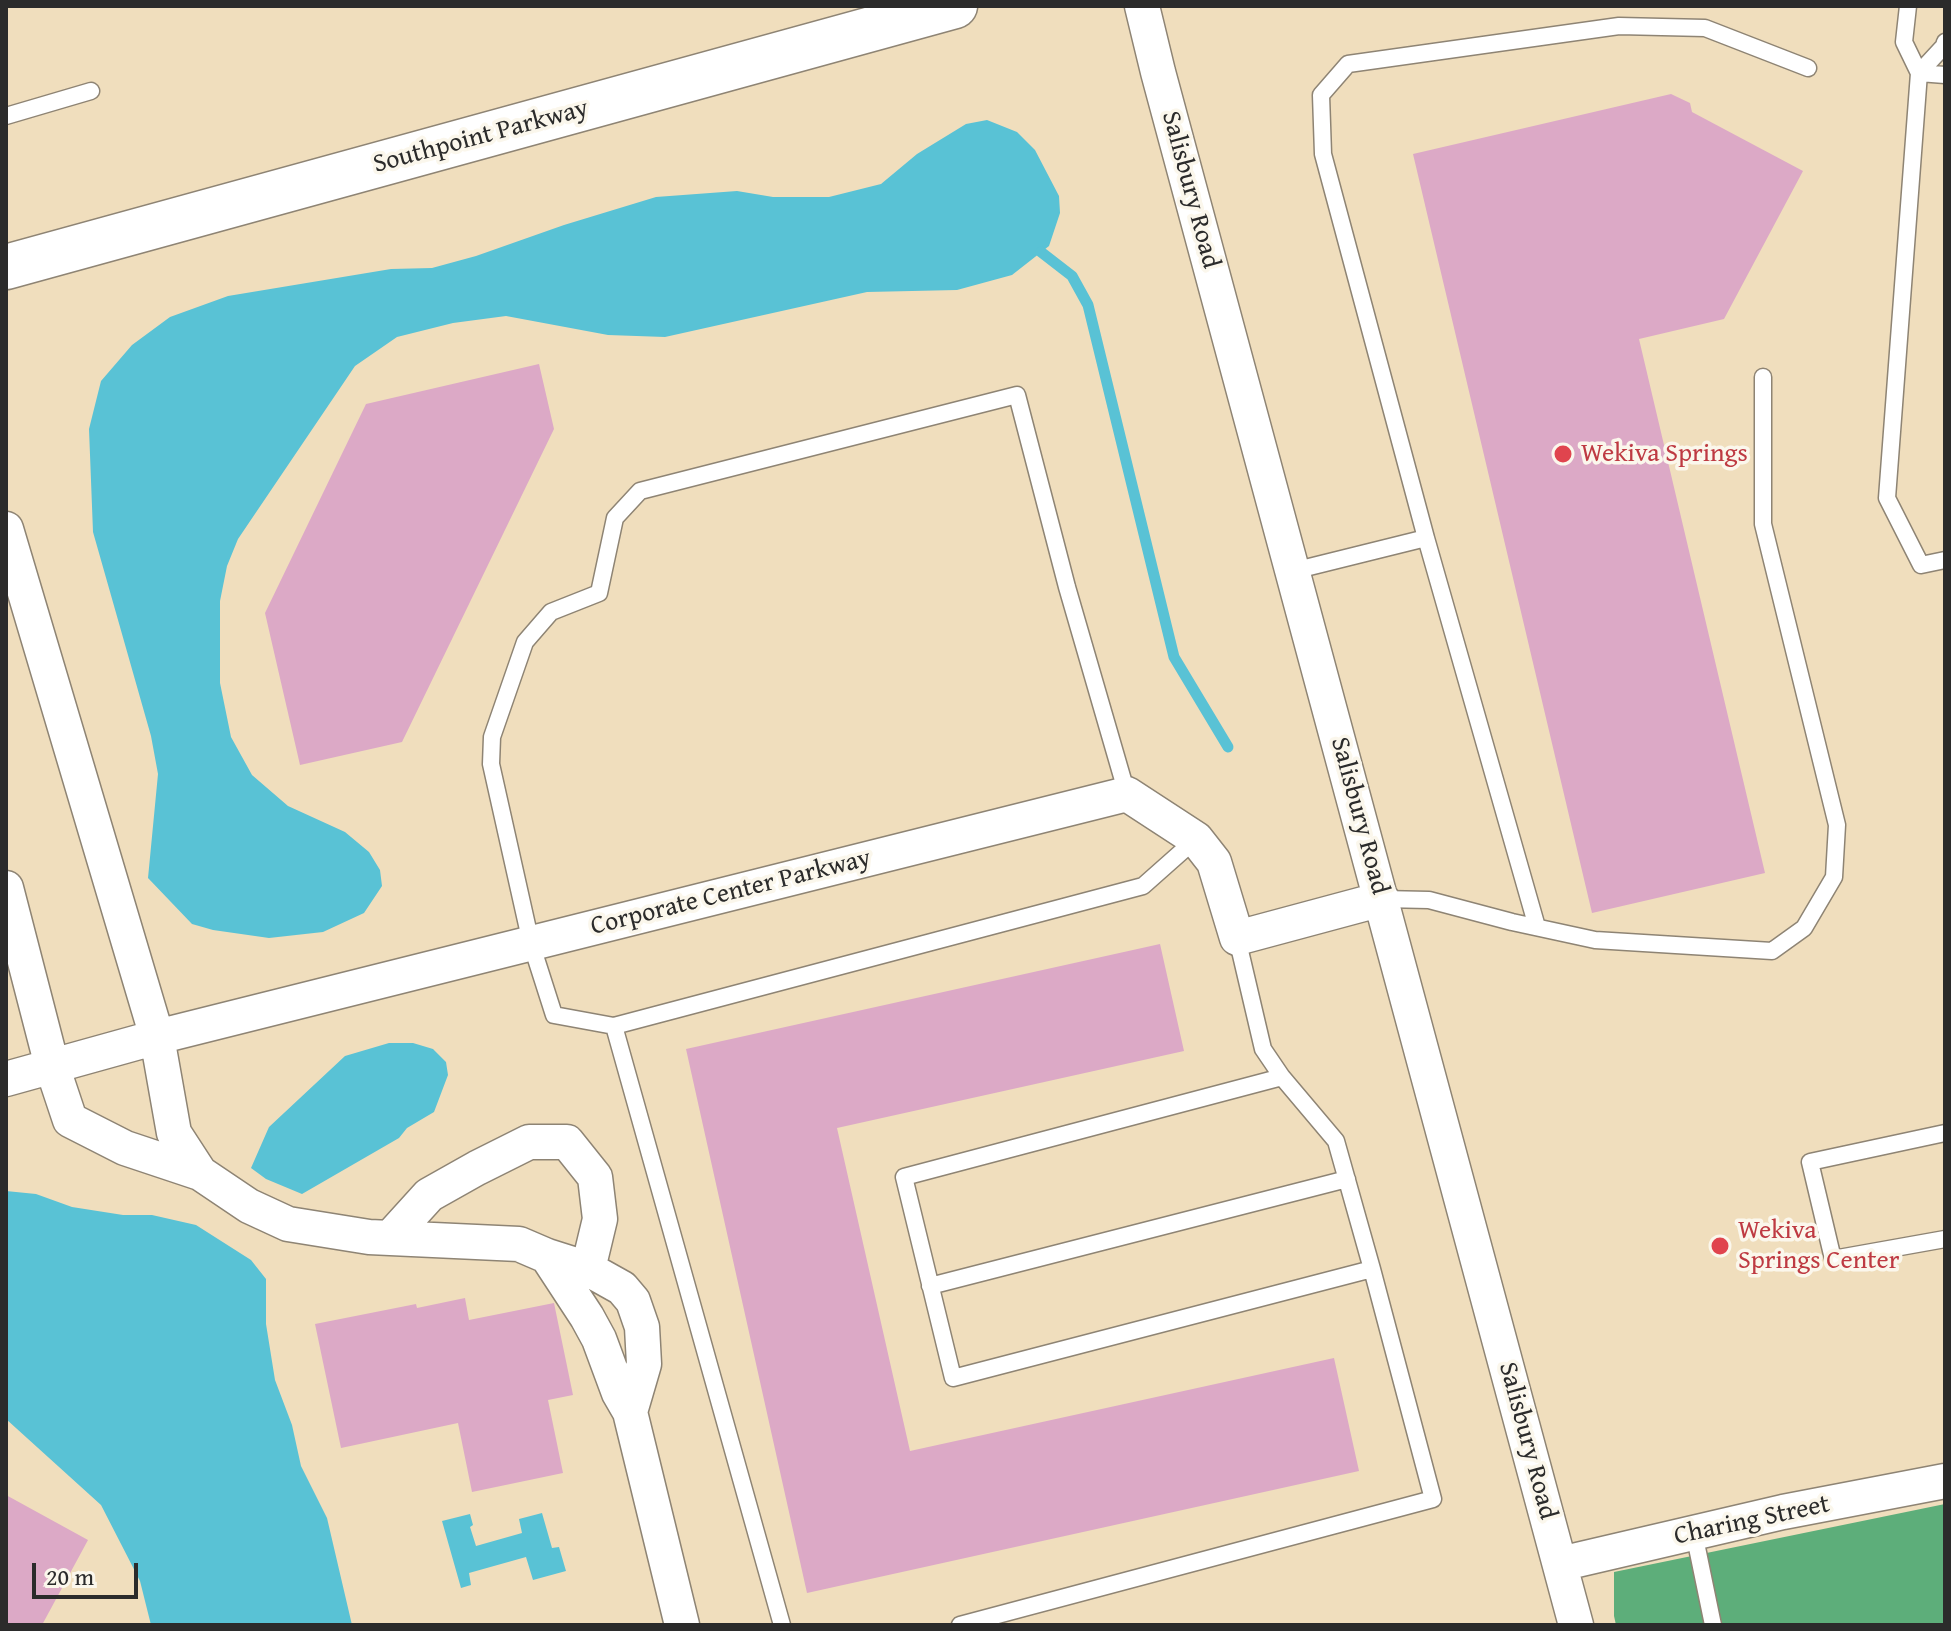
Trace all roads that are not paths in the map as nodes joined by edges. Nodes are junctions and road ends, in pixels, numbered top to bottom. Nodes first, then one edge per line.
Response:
1 (955, 6) edge
2 (1142, 6) edge
3 (1908, 6) edge
4 (1945, 42) edge
5 (1808, 68) dead end
6 (1919, 73) junction
7 (1945, 75) edge
8 (91, 91) dead end
9 (6, 116) edge
10 (6, 267) edge
11 (1763, 377) dead end
12 (6, 529) edge
13 (1426, 538) junction
14 (1945, 560) edge
15 (1293, 571) junction
16 (1127, 794) junction
17 (1196, 839) junction
18 (6, 888) edge
19 (1382, 899) junction
20 (1537, 927) junction
21 (1237, 938) junction
22 (531, 943) junction
23 (614, 1026) junction
24 (157, 1037) junction
25 (52, 1066) junction
26 (1282, 1077) junction
27 (6, 1079) edge
28 (1945, 1133) edge
29 (200, 1173) junction
30 (1347, 1179) junction
31 (390, 1238) junction
32 (1945, 1239) edge
33 (547, 1256) junction
34 (588, 1269) junction
35 (1372, 1269) junction
36 (930, 1286) junction
37 (633, 1301) junction
38 (587, 1317) junction
39 (630, 1412) junction
40 (1945, 1481) edge
41 (1694, 1533) junction
42 (1560, 1564) junction
43 (682, 1625) edge
44 (782, 1625) edge
45 (960, 1625) edge
46 (1576, 1625) edge
47 (1713, 1625) edge

1 - 10 main road, Southpoint Parkway
2 - 15 street, Salisbury Road
3 - 6 lane
4 - 6 lane
5 - 13 lane
6 - 7 lane
6 - 14 lane
8 - 9 lane
11 - 20 lane
12 - 24 street
13 - 15 lane
13 - 20 lane
15 - 19 street, Salisbury Road
16 - 17 street
16 - 22 street, Corporate Center Parkway
16 - 22 lane
17 - 21 street
17 - 23 lane
18 - 25 street
19 - 20 lane
19 - 21 street
19 - 42 street, Salisbury Road
21 - 26 lane
22 - 23 lane
22 - 24 street, Corporate Center Parkway
23 - 44 lane
24 - 25 street, Corporate Center Parkway
24 - 29 street
25 - 27 street, Corporate Center Parkway
25 - 29 street
26 - 30 lane
26 - 36 lane
28 - 32 lane
29 - 31 street
30 - 35 lane
30 - 36 lane
31 - 33 street
31 - 34 street
33 - 34 street
33 - 38 street
34 - 37 street
35 - 36 lane
35 - 45 lane
37 - 38 street
37 - 39 street
38 - 39 street
39 - 43 street
40 - 41 street, Charing Street
41 - 42 street, Charing Street
41 - 47 lane
42 - 46 street, Salisbury Road

